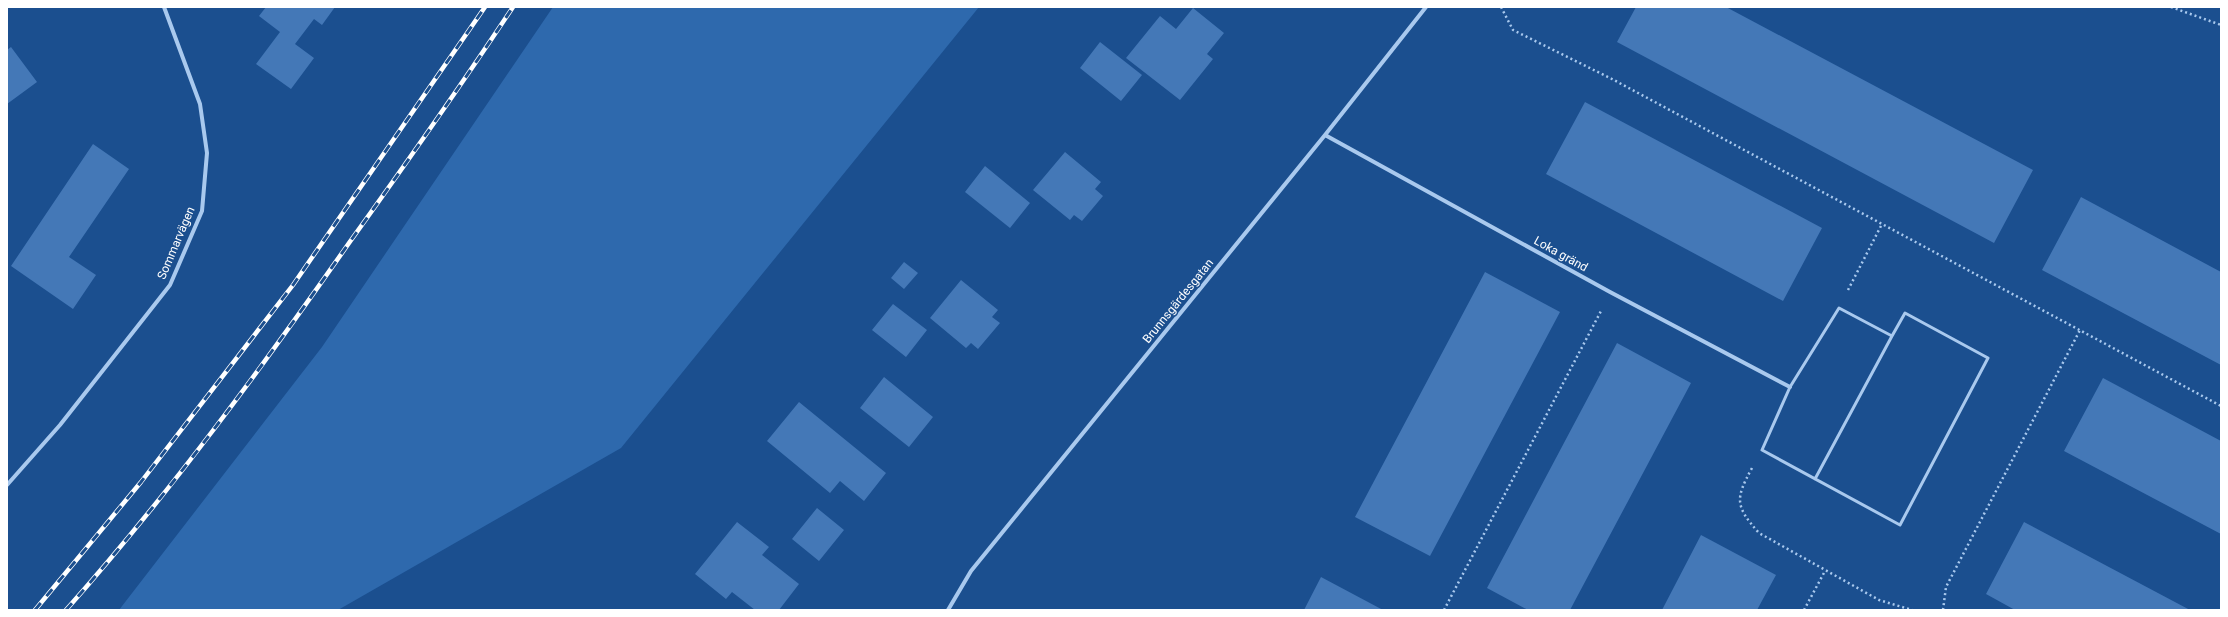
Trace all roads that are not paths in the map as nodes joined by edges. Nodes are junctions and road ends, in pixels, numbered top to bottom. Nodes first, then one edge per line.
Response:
1 (164, 7) edge
2 (1426, 7) edge
3 (1325, 135) junction
4 (1892, 336) junction
5 (1790, 387) junction
6 (1815, 480) junction
7 (7, 485) edge
8 (948, 610) edge

1 - 7 street, Sommarvägen
2 - 3 street, Brunnsgärdesgatan
3 - 5 street, Loka gränd
3 - 8 street, Brunnsgärdesgatan
4 - 5 lane
4 - 6 lane
4 - 6 lane
5 - 6 lane

